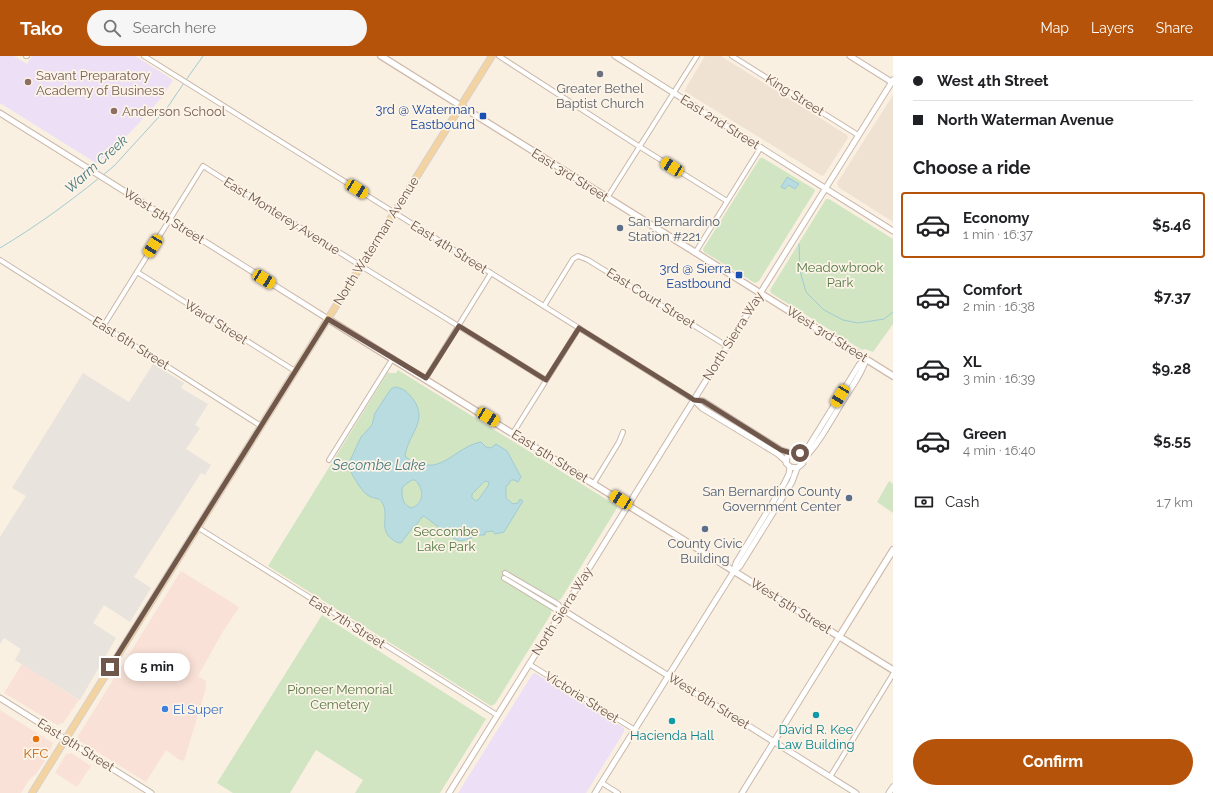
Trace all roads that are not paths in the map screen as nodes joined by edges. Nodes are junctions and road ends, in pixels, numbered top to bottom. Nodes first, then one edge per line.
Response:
1 (144, 56) edge
2 (381, 56) edge
3 (492, 56) edge
4 (499, 56) edge
5 (615, 56) edge
6 (697, 56) edge
7 (732, 56) edge
8 (850, 56) edge
9 (892, 82) edge
10 (674, 92) junction
11 (460, 106) junction
12 (0, 113) edge
13 (858, 135) junction
14 (640, 146) junction
15 (762, 147) junction
16 (825, 188) junction
17 (607, 198) junction
18 (727, 201) junction
19 (394, 213) junction
20 (169, 220) junction
21 (893, 231) edge
22 (695, 253) junction
23 (0, 260) edge
24 (361, 266) junction
25 (137, 272) junction
26 (491, 273) junction
27 (760, 293) junction
28 (544, 306) junction
29 (328, 319) junction
30 (104, 325) junction
31 (459, 326) junction
32 (579, 328) junction
33 (727, 346) junction
34 (393, 358) junction
35 (866, 359) junction
36 (295, 371) junction
37 (893, 376) edge
38 (426, 378) junction
39 (546, 380) junction
40 (694, 400) junction
41 (261, 426) junction
42 (623, 432) dead end
43 (513, 433) junction
44 (791, 453) junction
45 (799, 454) junction
46 (329, 460) dead end
47 (803, 460) junction
48 (786, 461) junction
49 (790, 468) junction
50 (797, 468) junction
51 (594, 483) junction
52 (628, 505) junction
53 (197, 527) junction
54 (893, 550) edge
55 (734, 571) junction
56 (505, 573) dead end
57 (504, 578) dead end
58 (562, 610) junction
59 (840, 637) junction
60 (529, 664) junction
61 (893, 670) edge
62 (893, 674) edge
63 (668, 676) junction
64 (0, 698) edge
65 (497, 715) junction
66 (635, 730) junction
67 (66, 739) junction
68 (774, 742) junction
69 (830, 777) junction
70 (602, 783) junction
71 (893, 787) edge
72 (33, 793) edge
73 (151, 793) edge
74 (449, 793) edge
75 (595, 793) edge
76 (618, 793) edge
77 (742, 793) edge
78 (856, 793) edge
79 (890, 793) edge

1 - 19 street, East 4th Street
2 - 11 main road, East 3rd Street
3 - 11 main road, North Waterman Avenue
4 - 14 street
5 - 10 street, East 2nd Street
6 - 10 street
7 - 13 street, King Street
8 - 9 street
9 - 13 street, North Sierra Way
10 - 14 street
10 - 15 street, East 2nd Street
11 - 17 main road, East 3rd Street
11 - 19 main road, North Waterman Avenue
12 - 20 street, West 5th Street
13 - 16 street, North Sierra Way
14 - 17 street
14 - 18 street
15 - 16 street, East 2nd Street
15 - 18 street
16 - 21 street, East 2nd Street
16 - 27 street, North Sierra Way
17 - 22 main road, East 3rd Street
18 - 22 street
19 - 24 main road, North Waterman Avenue
19 - 26 street, East 4th Street
20 - 24 street, East Monterey Avenue
20 - 25 street
20 - 29 street, West 5th Street
22 - 27 main road, East 3rd Street
23 - 30 street, East 6th Street
24 - 29 main road, North Waterman Avenue
24 - 31 street, East Monterey Avenue
25 - 30 street
25 - 36 street, Ward Street
26 - 28 street, East 4th Street
26 - 31 street
27 - 33 street, North Sierra Way
27 - 35 main road, West 3rd Street
28 - 32 street, East 4th Street
28 - 33 street, East Court Street
29 - 34 main road, East 5th Street
29 - 36 main road, North Waterman Avenue
30 - 41 street, East 6th Street
31 - 38 street
31 - 39 street, East Monterey Avenue
32 - 39 street
32 - 40 street, East 4th Street
33 - 40 street, North Sierra Way
34 - 38 main road, East 5th Street
34 - 46 street
35 - 37 main road, West 3rd Street
35 - 45 street
35 - 47 street
36 - 41 main road, North Waterman Avenue
38 - 43 main road, East 5th Street
39 - 43 street
40 - 44 street
40 - 48 street
40 - 52 street, North Sierra Way
41 - 53 main road, North Waterman Avenue
42 - 51 street
43 - 51 main road, East 5th Street
44 - 45 street
44 - 48 street
45 - 47 street
47 - 50 street
48 - 49 street
49 - 50 street
49 - 55 street
50 - 55 street
51 - 52 main road, East 5th Street
52 - 55 main road, West 5th Street
52 - 58 street, North Sierra Way
53 - 65 street, East 7th Street
53 - 67 main road, North Waterman Avenue
54 - 59 main road
55 - 59 main road, West 5th Street
55 - 63 street
56 - 58 street
57 - 58 street
58 - 60 street, North Sierra Way
58 - 63 street, West 6th Street
59 - 61 main road, West 5th Street
59 - 68 street
60 - 65 street, North Sierra Way
60 - 66 street, Victoria Street
62 - 69 street
63 - 66 street
63 - 68 street, West 6th Street
64 - 67 street, East 9th Street
65 - 74 street, North Sierra Way
66 - 70 street
67 - 72 main road, North Waterman Avenue
67 - 73 street, East 9th Street
68 - 69 street, West 6th Street
68 - 77 street
69 - 78 street, West 6th Street
70 - 75 street
70 - 76 street
71 - 79 street

